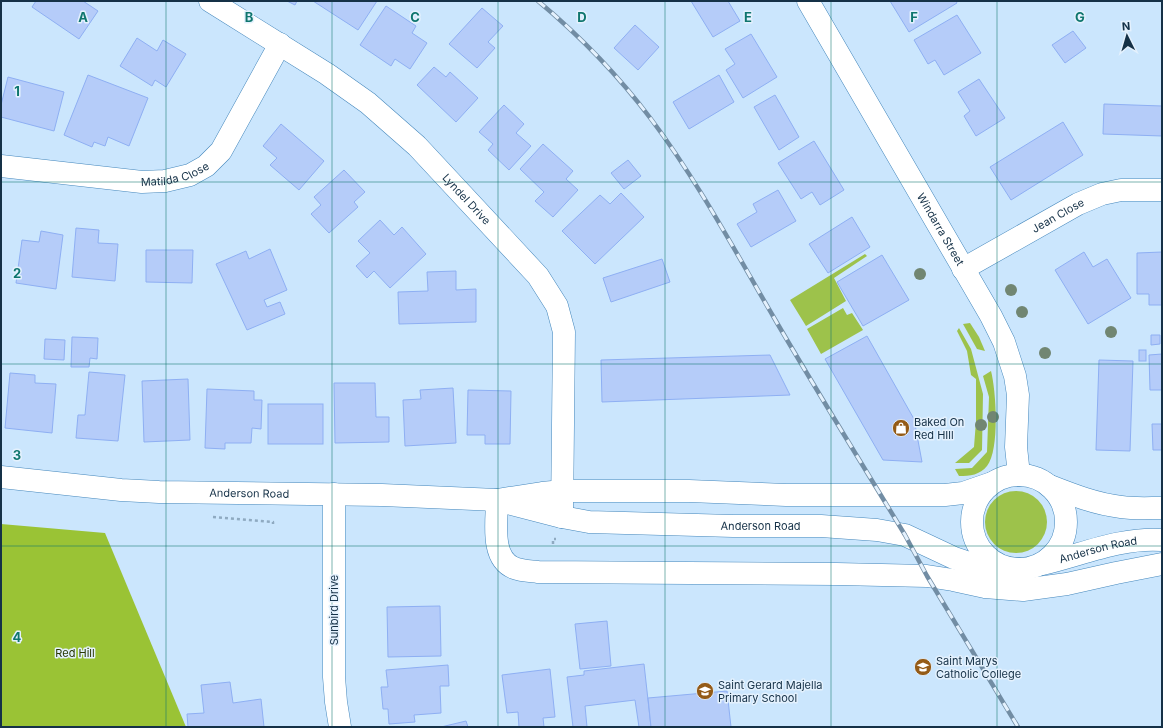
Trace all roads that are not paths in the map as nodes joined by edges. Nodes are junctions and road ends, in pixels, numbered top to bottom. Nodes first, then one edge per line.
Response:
1 (210, 1) edge
2 (808, 1) edge
3 (280, 44) junction
4 (1, 166) edge
5 (1162, 190) edge
6 (963, 269) junction
7 (1019, 474) junction
8 (1, 477) edge
9 (992, 483) junction
10 (1050, 486) junction
11 (563, 491) junction
12 (334, 494) junction
13 (497, 500) junction
14 (1162, 508) edge
15 (562, 517) junction
16 (1162, 540) edge
17 (1162, 564) edge
18 (1027, 567) junction
19 (340, 727) edge

1 - 3 street, Lyndel Drive
2 - 6 street, Windarra Street
3 - 4 street, Matilda Close
3 - 11 street, Lyndel Drive
5 - 6 street, Jean Close
6 - 7 street, Windarra Street
7 - 9 street
7 - 10 street
8 - 12 street, Anderson Road
9 - 11 street, Anderson Road
9 - 18 street
10 - 14 street
10 - 18 street
11 - 13 street, Anderson Road
11 - 15 street, Lyndel Drive
12 - 13 street, Anderson Road
12 - 19 street, Sunbird Drive
13 - 15 street, Anderson Road
13 - 17 street
15 - 18 street, Anderson Road
16 - 18 street, Anderson Road

